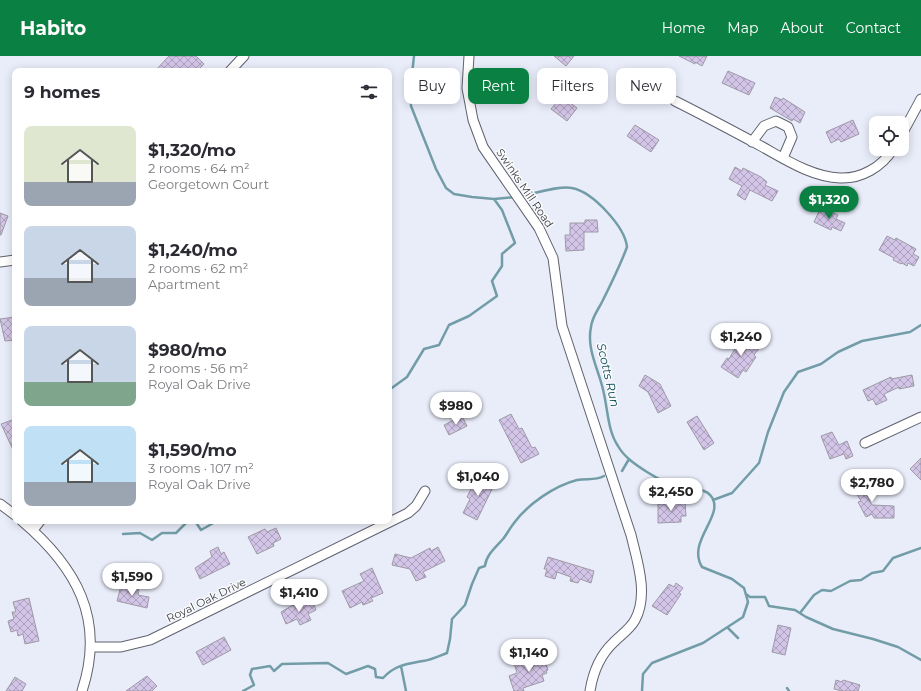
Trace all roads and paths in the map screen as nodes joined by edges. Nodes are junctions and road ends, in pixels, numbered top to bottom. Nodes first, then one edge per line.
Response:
1 (244, 56) edge
2 (469, 56) edge
3 (233, 68) edge
4 (921, 99) edge
5 (676, 102) edge
6 (909, 121) edge
7 (752, 142) junction
8 (888, 156) edge
9 (783, 158) junction
10 (12, 260) edge
11 (0, 262) edge
12 (921, 417) edge
13 (865, 443) dead end
14 (425, 491) dead end
15 (0, 504) edge
16 (12, 513) edge
17 (392, 521) edge
18 (26, 524) edge
19 (38, 524) edge
20 (386, 524) edge
21 (33, 530) junction
22 (91, 647) junction
23 (82, 691) edge
24 (590, 691) edge

1 - 3 street
2 - 24 street, Swinks Mill Road
4 - 6 street
5 - 7 street
7 - 9 street
7 - 9 street
8 - 9 street
10 - 11 street
12 - 13 street
14 - 17 street, Royal Oak Drive
15 - 16 street
18 - 21 street
19 - 21 street
20 - 22 street, Royal Oak Drive
21 - 22 street
22 - 23 street

